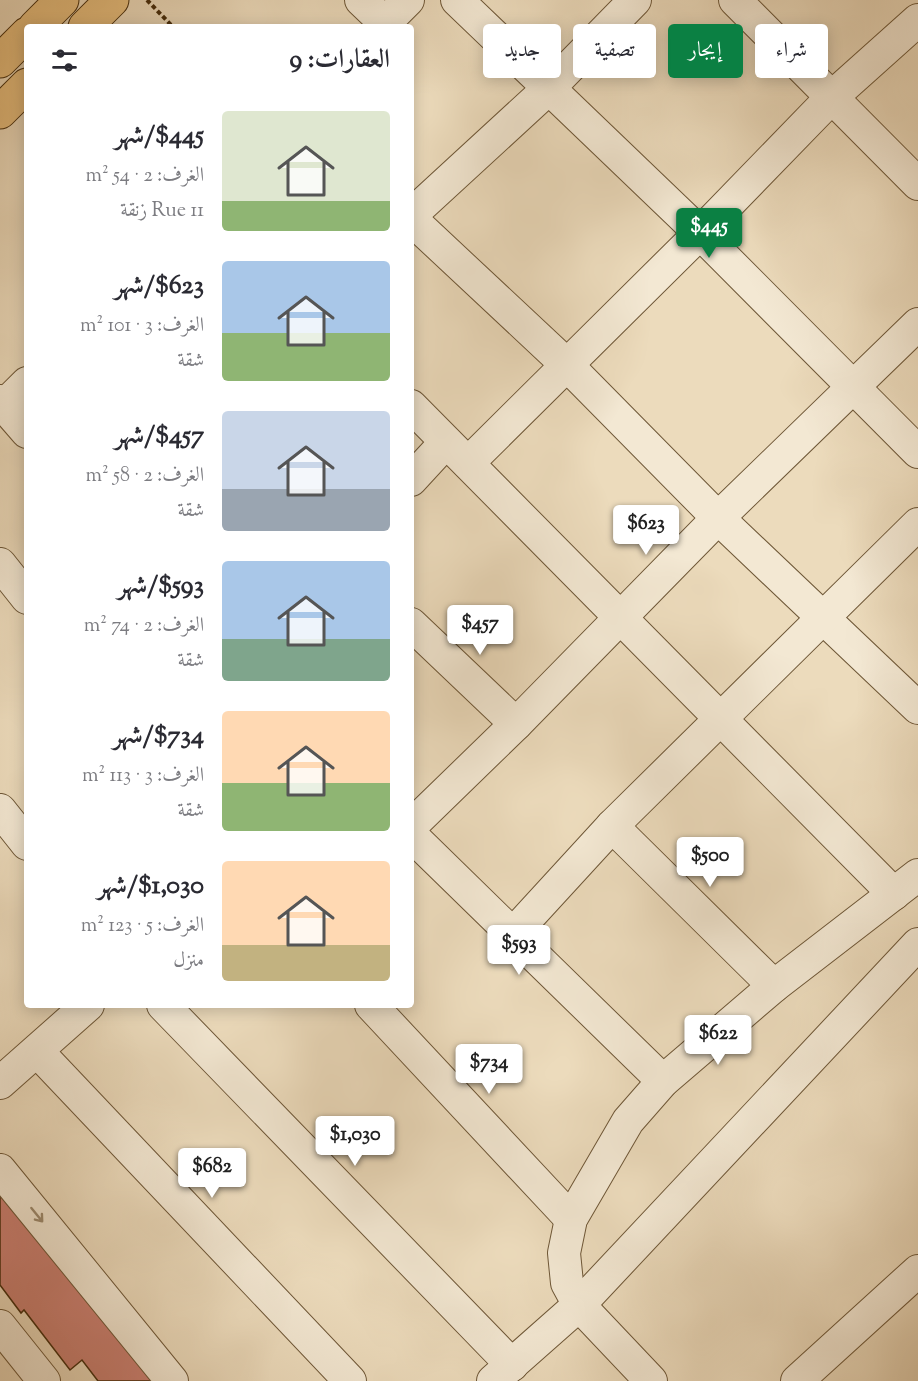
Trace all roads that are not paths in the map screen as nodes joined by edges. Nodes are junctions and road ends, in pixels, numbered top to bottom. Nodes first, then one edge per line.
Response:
1 (62, 0) edge
2 (112, 0) edge
3 (361, 0) edge
4 (408, 0) edge
5 (457, 0) edge
6 (635, 0) edge
7 (735, 0) edge
8 (918, 20) edge
9 (37, 24) edge
10 (88, 24) edge
11 (382, 24) edge
12 (384, 24) edge
13 (24, 37) edge
14 (0, 61) edge
15 (24, 88) edge
16 (548, 89) junction
17 (832, 97) junction
18 (0, 112) edge
19 (918, 184) edge
20 (414, 214) edge
21 (414, 220) edge
22 (700, 233) junction
23 (918, 324) edge
24 (567, 365) junction
25 (24, 385) edge
26 (853, 388) junction
27 (2, 403) edge
28 (414, 409) edge
29 (24, 429) edge
30 (457, 452) junction
31 (918, 452) edge
32 (414, 478) edge
33 (718, 518) junction
34 (918, 524) edge
35 (620, 618) junction
36 (823, 618) junction
37 (414, 627) edge
38 (918, 708) edge
39 (721, 719) junction
40 (516, 724) junction
41 (0, 810) edge
42 (414, 823) edge
43 (612, 826) junction
44 (414, 838) edge
45 (24, 840) edge
46 (906, 884) edge
47 (512, 935) junction
48 (918, 944) edge
49 (774, 986) junction
50 (85, 1008) edge
51 (166, 1008) edge
52 (374, 1008) edge
53 (38, 1052) junction
54 (3, 1072) edge
55 (663, 1081) junction
56 (0, 1170) edge
57 (572, 1219) junction
58 (918, 1270) edge
59 (579, 1305) junction
60 (0, 1326) edge
61 (502, 1373) edge
62 (29, 1376) edge
63 (172, 1381) edge
64 (350, 1381) edge
65 (651, 1381) edge
66 (797, 1381) edge

1 - 9 main road
2 - 10 main road
3 - 11 street
4 - 12 street
5 - 16 street
6 - 16 street
7 - 17 street
8 - 17 street
13 - 14 main road
15 - 18 main road
16 - 20 street
16 - 22 street
17 - 19 street
17 - 22 street
21 - 24 street
22 - 24 street
22 - 26 street
23 - 26 street
24 - 30 street
24 - 33 street
25 - 27 street
26 - 31 street
26 - 33 street
27 - 29 street
28 - 30 street
30 - 32 street
30 - 35 street
33 - 35 street
33 - 36 street
34 - 36 street
35 - 39 street
35 - 40 street
36 - 38 street
36 - 39 street
37 - 40 street
39 - 43 street
39 - 46 street
40 - 42 street
41 - 45 street
43 - 47 street
43 - 49 street
44 - 47 street
46 - 49 street
47 - 55 street
48 - 59 street
49 - 55 street
50 - 53 street
51 - 61 street
52 - 57 street
53 - 54 street
53 - 64 street
55 - 57 street
56 -> 63 street
57 - 59 street
58 - 66 street
59 - 61 street
59 - 65 street
60 - 62 street

